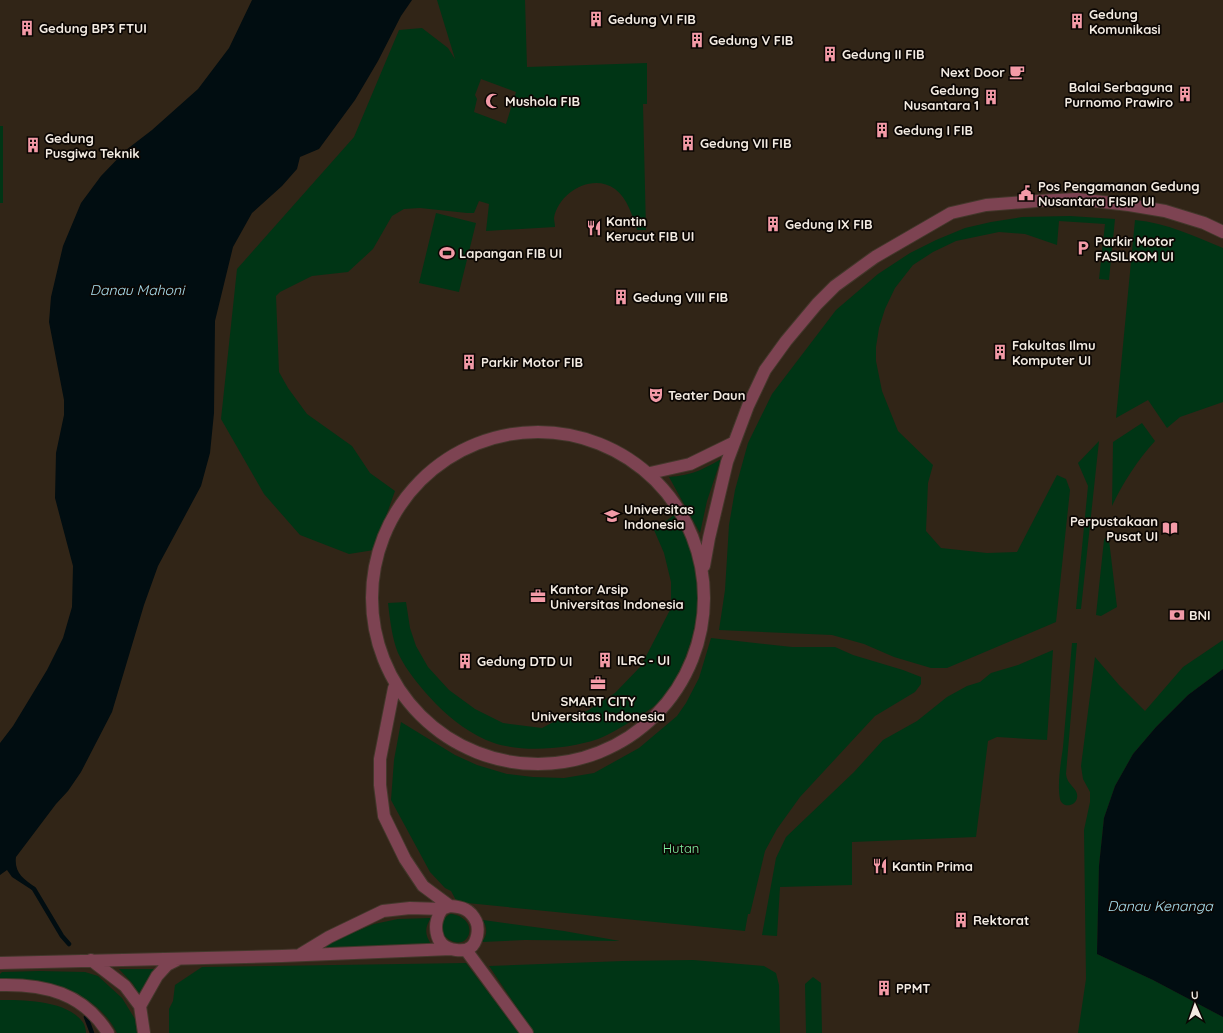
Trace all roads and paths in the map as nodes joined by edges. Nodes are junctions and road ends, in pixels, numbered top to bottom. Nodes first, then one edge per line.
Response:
1 (1223, 232) edge
2 (733, 443) junction
3 (650, 473) junction
4 (704, 566) junction
5 (394, 688) junction
6 (446, 908) junction
7 (451, 949) junction
8 (466, 950) junction
9 (300, 954) junction
10 (182, 958) junction
11 (91, 960) junction
12 (0, 963) edge
13 (0, 985) edge
14 (140, 1006) junction
15 (108, 1033) edge
16 (144, 1033) edge
17 (526, 1033) edge

1 - 2 street
2 - 3 street
2 - 4 street
3 - 4 street
3 - 5 street
4 - 5 street
5 - 6 street
6 - 7 street
6 - 8 street
6 - 9 street
7 - 8 street
7 - 9 street
8 - 17 street
9 - 10 street
10 - 11 street
10 - 14 street
11 - 12 street
11 - 14 street
13 - 15 street
14 - 16 street

